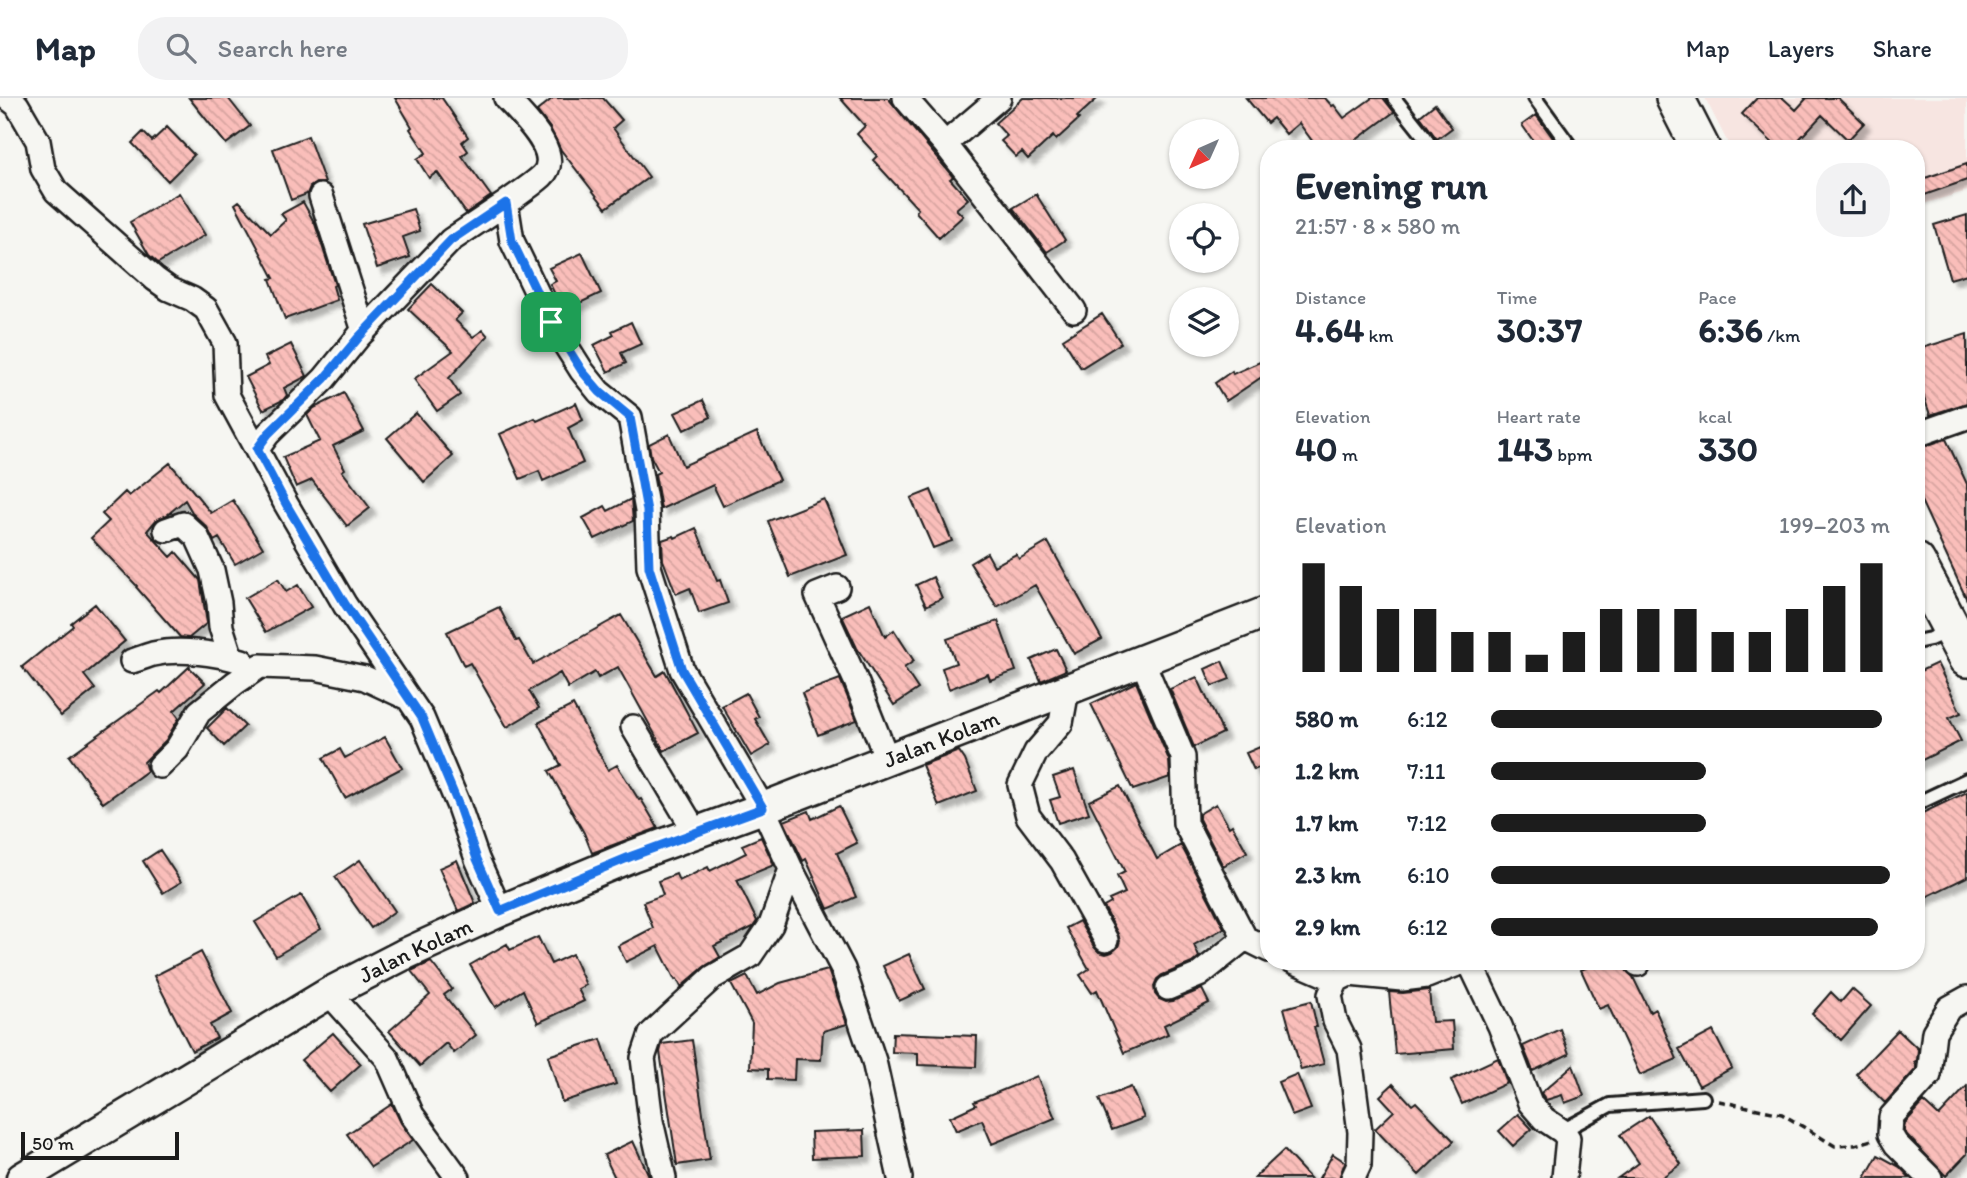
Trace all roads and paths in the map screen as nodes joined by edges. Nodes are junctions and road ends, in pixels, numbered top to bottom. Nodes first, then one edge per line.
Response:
1 (8, 98) edge
2 (506, 98) edge
3 (905, 98) edge
4 (999, 98) edge
5 (1394, 98) edge
6 (1535, 98) edge
7 (1675, 98) edge
8 (1426, 140) edge
9 (1565, 140) edge
10 (1693, 140) edge
11 (945, 144) junction
12 (321, 196) dead end
13 (506, 203) junction
14 (1074, 310) dead end
15 (364, 331) junction
16 (1967, 417) edge
17 (1925, 432) edge
18 (257, 449) junction
19 (166, 530) dead end
20 (1925, 579) edge
21 (837, 587) dead end
22 (1260, 614) edge
23 (1925, 640) edge
24 (1959, 644) edge
25 (231, 658) junction
26 (1142, 660) junction
27 (132, 661) dead end
28 (260, 666) junction
29 (1067, 690) junction
30 (411, 700) junction
31 (633, 727) dead end
32 (887, 760) junction
33 (160, 766) dead end
34 (1967, 780) edge
35 (1925, 800) edge
36 (763, 808) junction
37 (695, 831) junction
38 (791, 869) junction
39 (500, 911) junction
40 (1245, 938) junction
41 (1107, 940) dead end
42 (1260, 946) edge
43 (1314, 970) edge
44 (1443, 970) edge
45 (1472, 970) edge
46 (1337, 980) junction
47 (1168, 988) dead end
48 (329, 993) junction
49 (1967, 998) edge
50 (1703, 1098) joint
51 (1562, 1131) junction
52 (1890, 1134) junction
53 (22, 1178) edge
54 (457, 1178) edge
55 (664, 1178) edge
56 (900, 1178) edge
57 (1353, 1178) edge
58 (1564, 1178) edge
59 (1930, 1178) edge

1 - 18 street
2 - 13 street
3 - 11 street
4 - 11 street
5 - 8 lane
6 - 9 lane
7 - 10 main road
11 - 14 street
12 - 15 street
13 - 15 street
13 - 36 street
15 - 18 street
16 - 17 street
18 - 30 street
19 - 25 street
20 - 24 main road
21 - 32 street
22 - 26 street, Jalan Kolam
23 - 24 lane
25 - 27 street
25 - 28 street
26 - 29 street, Jalan Kolam
26 - 40 street
28 - 30 street
28 - 33 street
29 - 32 street, Jalan Kolam
29 - 41 street
30 - 39 street
31 - 37 street
32 - 36 street, Jalan Kolam
34 - 35 lane
36 - 37 street, Jalan Kolam
36 - 38 street
37 - 39 street, Jalan Kolam
38 - 55 street
38 - 56 street
39 - 48 street, Jalan Kolam
40 - 42 street
40 - 47 street
43 - 46 street
44 - 46 street
45 - 51 street
46 - 57 street
48 - 53 street, Jalan Kolam
48 - 54 street
49 - 52 street
50 - 51 lane
50 - 52 path
51 - 58 street
52 - 59 street

